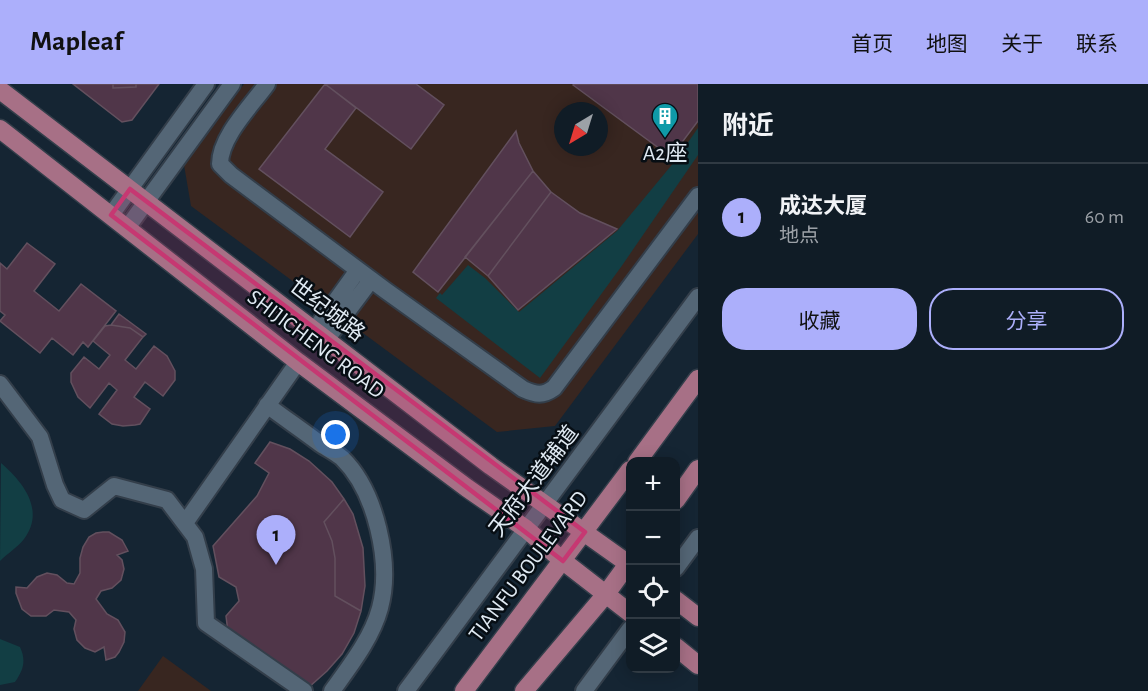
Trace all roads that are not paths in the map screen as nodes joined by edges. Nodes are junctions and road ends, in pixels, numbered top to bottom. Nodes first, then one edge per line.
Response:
1 (206, 84) edge
2 (232, 84) edge
3 (267, 84) edge
4 (0, 90) edge
5 (0, 129) edge
6 (130, 189) junction
7 (698, 196) edge
8 (148, 202) junction
9 (111, 215) junction
10 (127, 228) junction
11 (365, 275) junction
12 (698, 297) edge
13 (320, 335) junction
14 (298, 362) junction
15 (698, 379) edge
16 (0, 384) edge
17 (267, 405) junction
18 (641, 457) edge
19 (698, 469) edge
20 (626, 476) edge
21 (680, 493) edge
22 (546, 503) junction
23 (185, 523) junction
24 (526, 529) junction
25 (585, 532) junction
26 (698, 538) edge
27 (626, 560) edge
28 (563, 561) junction
29 (628, 565) edge
30 (677, 565) edge
31 (606, 594) junction
32 (680, 604) edge
33 (626, 610) edge
34 (698, 617) edge
35 (626, 634) edge
36 (680, 651) edge
37 (698, 664) edge
38 (304, 691) edge
39 (332, 691) edge
40 (406, 691) edge
41 (464, 691) edge
42 (524, 691) edge
43 (584, 691) edge

1 - 6 street
2 - 8 street
3 - 11 street
4 - 6 main road, 世纪城路
5 - 9 main road, SHIJICHENG ROAD
6 - 8 main road, 世纪城路
6 - 9 street
7 - 11 street
8 - 10 street
8 - 13 main road, 世纪城路
9 - 10 main road, SHIJICHENG ROAD
10 - 14 main road, SHIJICHENG ROAD
11 - 13 street
12 - 22 street, 天府大道辅道
13 - 22 main road, 世纪城路
14 - 17 street
14 - 24 main road, SHIJICHENG ROAD
15 - 18 main road
16 - 23 street
17 - 23 street
17 - 39 street
19 - 21 main road
20 - 25 main road, TIANFU BOULEVARD
22 - 24 street, 天府大道辅道
22 - 25 main road, 世纪城路
23 - 38 street
24 - 28 main road, SHIJICHENG ROAD
24 - 40 street, 天府大道辅道
25 - 27 main road, 世纪城路
25 - 28 main road, TIANFU BOULEVARD
26 - 30 street
28 - 31 main road, SHIJICHENG ROAD
28 - 41 main road, TIANFU BOULEVARD
29 - 31 main road
31 - 33 main road, SHIJICHENG ROAD
31 - 42 main road
32 - 34 main road
35 - 43 street
36 - 37 main road

